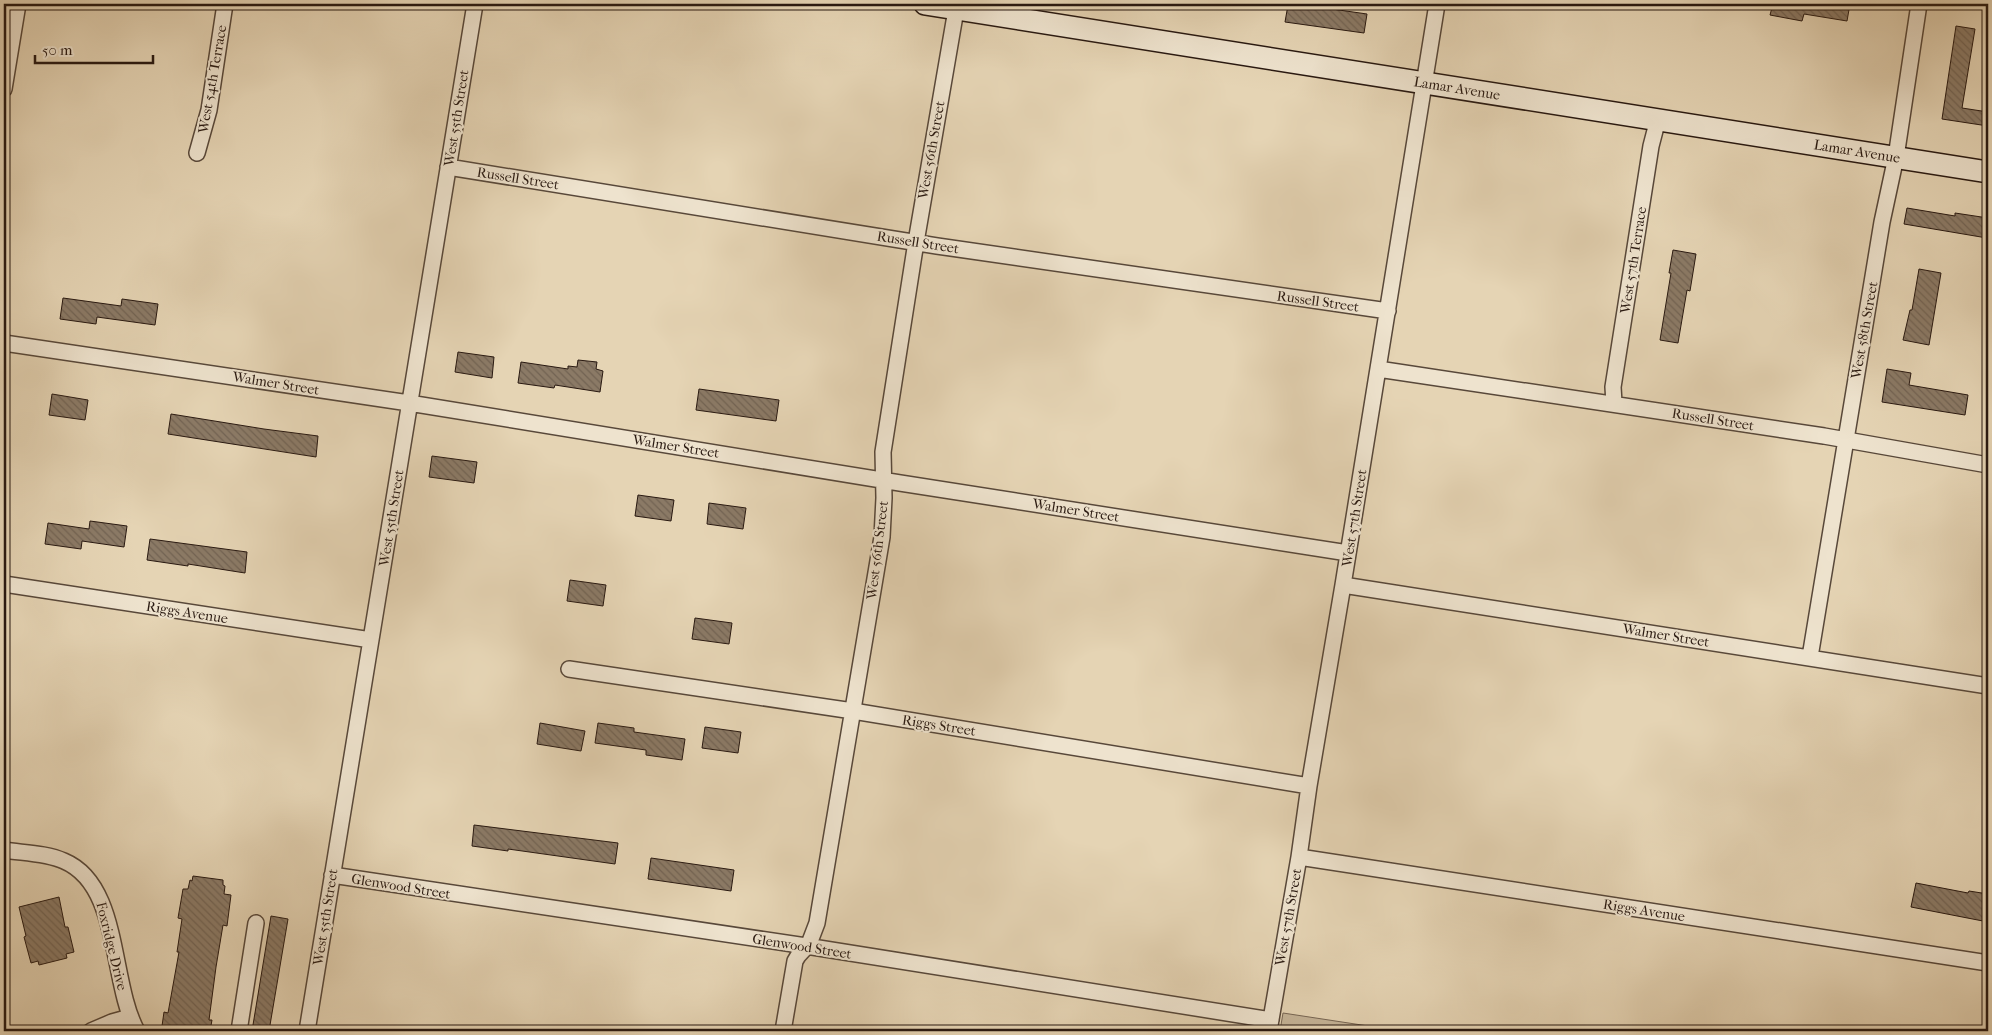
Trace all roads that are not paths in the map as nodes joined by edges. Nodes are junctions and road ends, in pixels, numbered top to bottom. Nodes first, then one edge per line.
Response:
1 (18, 4) edge
2 (225, 4) edge
3 (475, 4) edge
4 (925, 4) edge
5 (1437, 4) edge
6 (1919, 4) edge
7 (956, 6) edge
8 (1424, 83) junction
9 (4, 89) edge
10 (1658, 119) junction
11 (196, 153) dead end
12 (1896, 157) junction
13 (448, 168) junction
14 (1988, 172) edge
15 (916, 242) junction
16 (1388, 311) junction
17 (4, 342) edge
18 (1378, 369) junction
19 (410, 403) junction
20 (1614, 403) junction
21 (1845, 440) junction
22 (1988, 465) edge
23 (884, 480) junction
24 (1348, 553) junction
25 (4, 584) edge
26 (1343, 585) junction
27 (371, 640) junction
28 (1810, 657) junction
29 (569, 669) dead end
30 (1988, 686) edge
31 (853, 711) junction
32 (1309, 786) junction
33 (4, 850) edge
34 (1299, 857) junction
35 (332, 875) junction
36 (256, 923) dead end
37 (806, 946) junction
38 (1988, 963) edge
39 (130, 1017) junction
40 (1270, 1025) edge
41 (91, 1031) edge
42 (137, 1031) edge
43 (240, 1031) edge
44 (307, 1031) edge
45 (784, 1031) edge

1 - 9 street
2 - 11 street, West 54th Terrace
3 - 13 street, West 55th Street
4 - 7 street, Lamar Avenue
5 - 8 street, West 57th Street
6 - 12 street, West 58th Street
7 - 8 street, Lamar Avenue
7 - 15 street, West 56th Street
8 - 10 street, Lamar Avenue
8 - 16 street, West 57th Street
10 - 12 street, Lamar Avenue
10 - 20 street, West 57th Terrace
12 - 14 street, Lamar Avenue
12 - 21 street, West 58th Street
13 - 15 street, Russell Street
13 - 19 street, West 55th Street
15 - 16 street, Russell Street
15 - 23 street, West 56th Street
16 - 18 street, West 57th Street
17 - 19 street, Walmer Street
18 - 20 street, Russell Street
18 - 24 street, West 57th Street
19 - 23 street, Walmer Street
19 - 27 street, West 55th Street
20 - 21 street, Russell Street
21 - 22 street, Russell Street
21 - 28 street, West 58th Street
23 - 24 street, Walmer Street
23 - 31 street, West 56th Street
24 - 26 street, West 57th Street
25 - 27 street, Riggs Avenue
26 - 28 street, Walmer Street
26 - 32 street, West 57th Street
27 - 35 street, West 55th Street
28 - 30 street, Walmer Street
29 - 31 street, Riggs Street
31 - 32 street, Riggs Street
31 - 37 street, West 56th Street
32 - 34 street, West 57th Street
33 - 39 street, Foxridge Drive
34 - 38 street, Riggs Avenue
34 - 40 street, West 57th Street
35 - 37 street, Glenwood Street
35 - 44 street, West 55th Street
36 - 43 street
37 - 40 street, Glenwood Street
37 - 45 street, West 56th Street
39 - 41 street
39 - 42 street, Foxridge Drive

